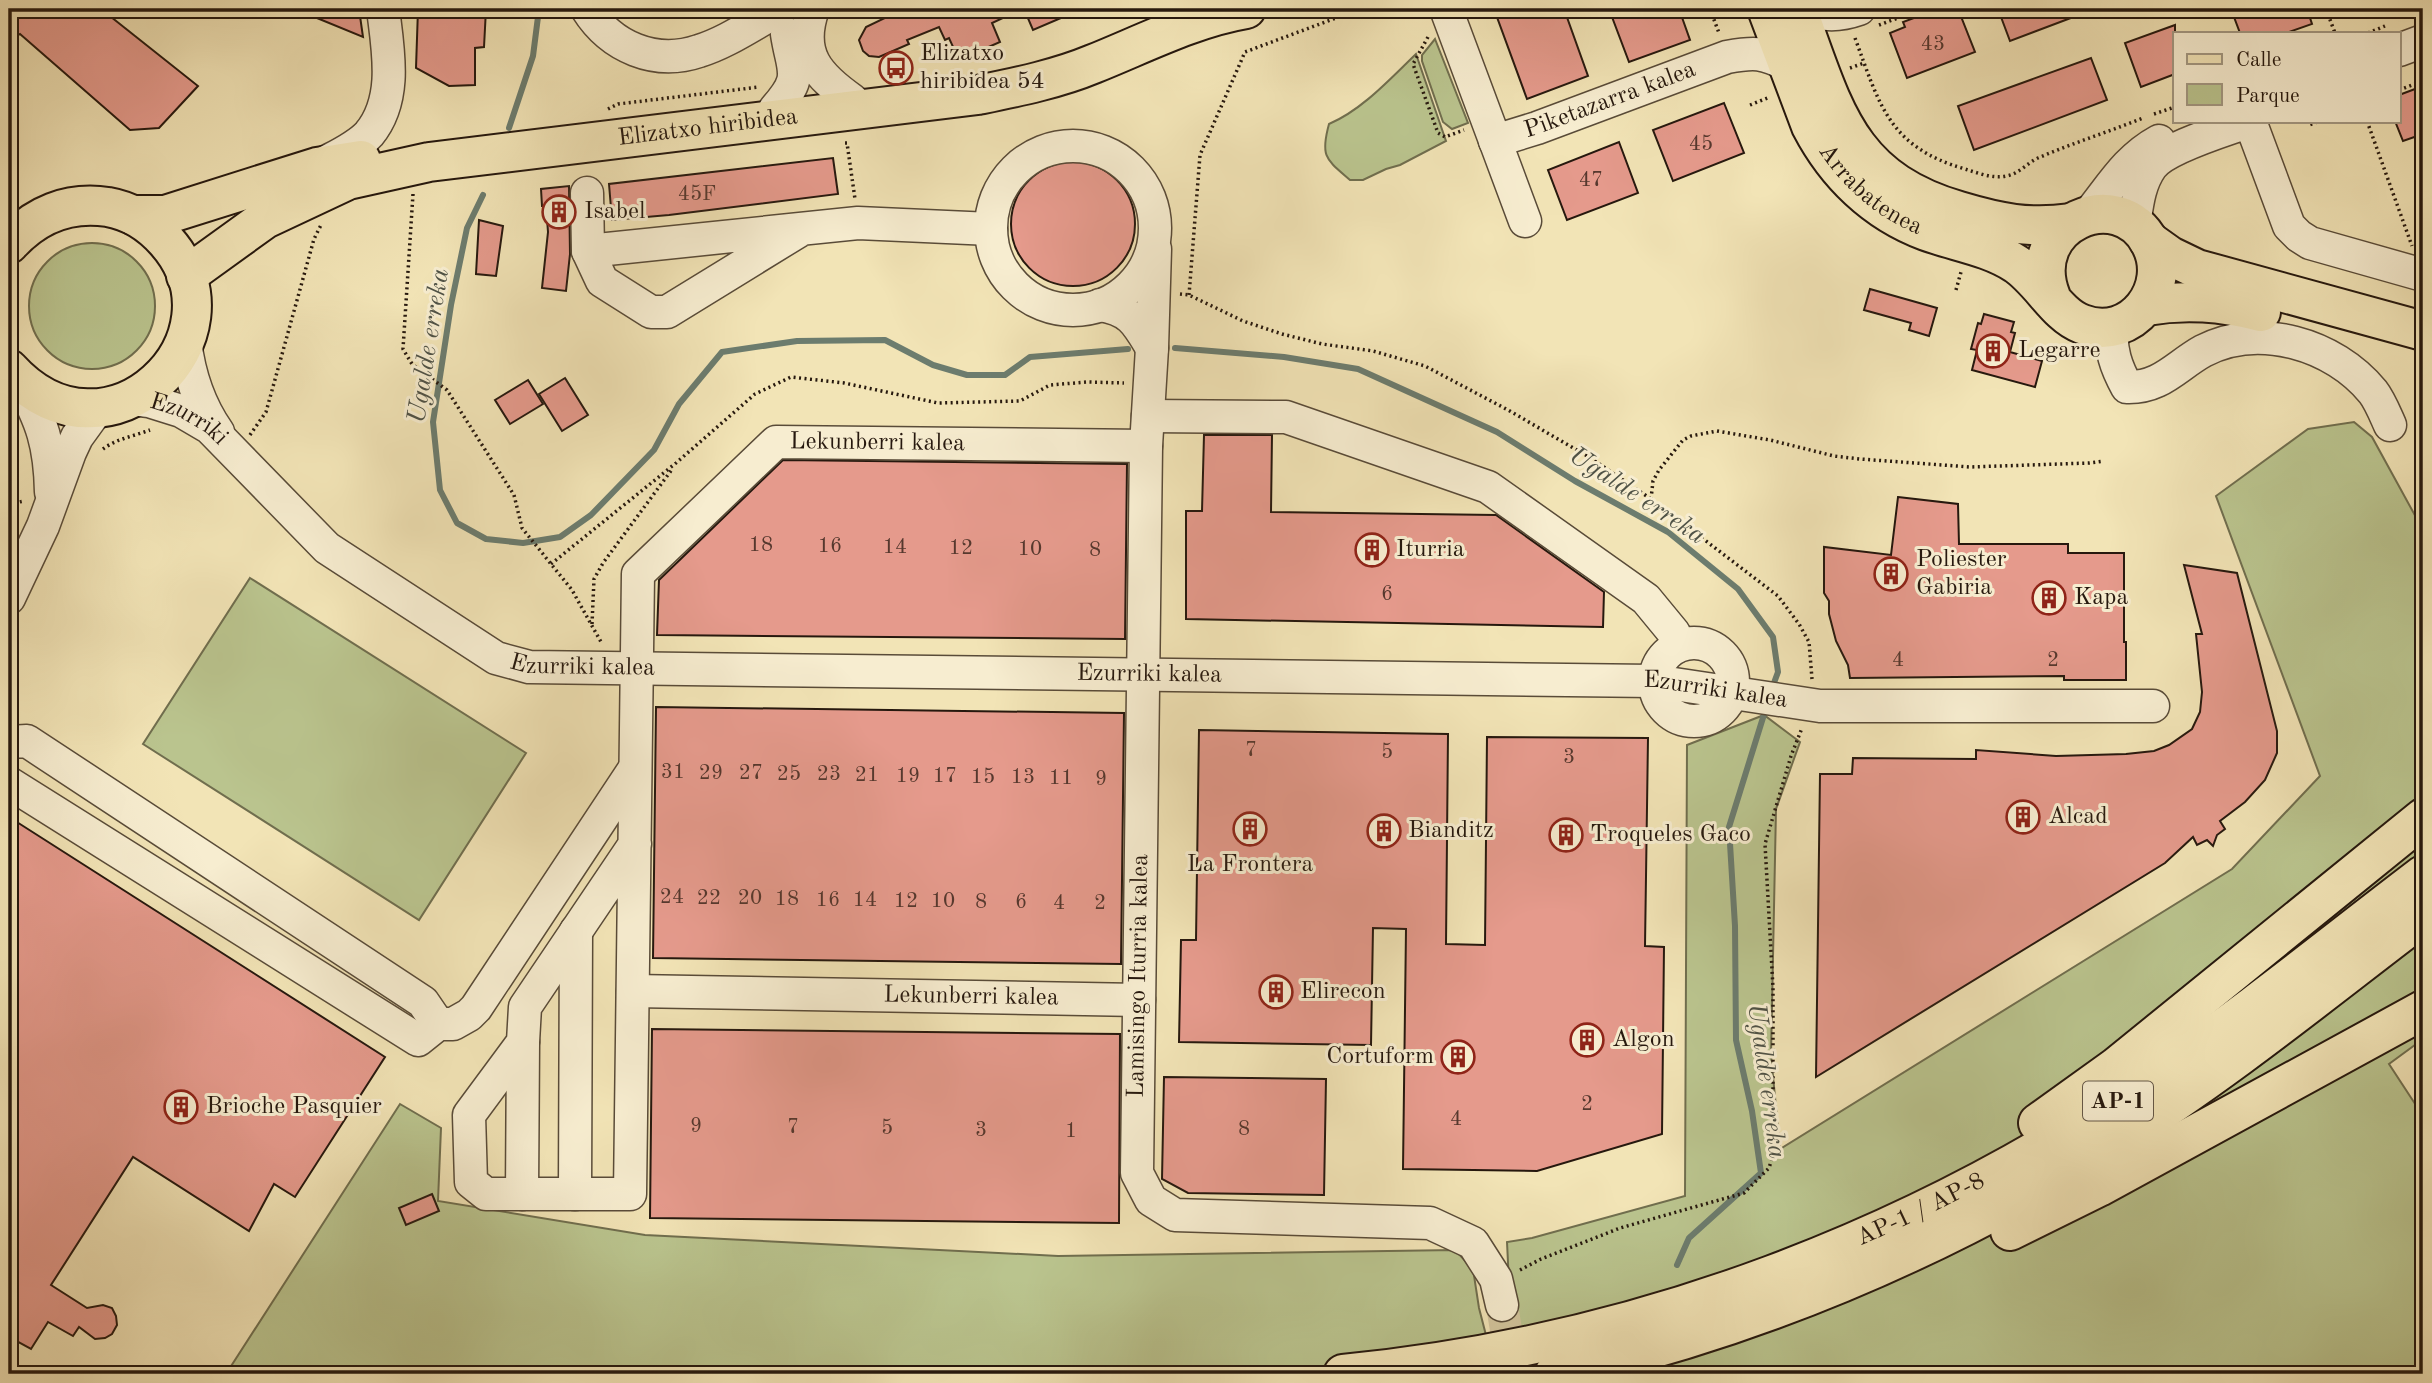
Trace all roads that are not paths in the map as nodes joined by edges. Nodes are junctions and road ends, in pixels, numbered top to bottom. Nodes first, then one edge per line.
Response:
1 (383, 9) edge
2 (587, 9) edge
3 (781, 9) edge
4 (1198, 9) edge
5 (1246, 9) edge
6 (1777, 9) edge
7 (1808, 9) edge
8 (1860, 16) edge
9 (800, 19) edge
10 (1438, 21) edge
11 (741, 30) junction
12 (2423, 41) edge
13 (1723, 46) junction
14 (2400, 50) edge
15 (2423, 56) edge
16 (1788, 65) junction
17 (2400, 65) edge
18 (768, 98) junction
19 (852, 100) junction
20 (2209, 122) edge
21 (2247, 122) edge
22 (2250, 122) edge
23 (1495, 141) junction
24 (317, 167) junction
25 (587, 193) dead end
26 (133, 215) junction
27 (2079, 219) junction
28 (1525, 221) dead end
29 (23, 222) edge
30 (802, 229) junction
31 (990, 229) junction
32 (2142, 233) junction
33 (9, 244) edge
34 (1154, 248) junction
35 (588, 251) junction
36 (2423, 275) edge
37 (186, 276) junction
38 (2051, 297) junction
39 (1100, 305) junction
40 (2146, 306) junction
41 (2112, 327) junction
42 (2423, 331) edge
43 (185, 341) junction
44 (1152, 348) junction
45 (2423, 356) edge
46 (14, 375) edge
47 (115, 403) junction
48 (2390, 425) dead end
49 (1147, 431) junction
50 (229, 446) junction
51 (41, 502) junction
52 (9, 598) edge
53 (1676, 647) junction
54 (636, 668) junction
55 (1144, 676) junction
56 (1654, 681) junction
57 (1732, 694) junction
58 (2153, 706) dead end
59 (9, 742) edge
60 (635, 768) junction
61 (9, 783) edge
62 (2423, 818) edge
63 (635, 845) junction
64 (2423, 876) edge
65 (2423, 916) edge
66 (576, 931) junction
67 (633, 991) junction
68 (1139, 1000) junction
69 (2423, 1010) edge
70 (438, 1024) junction
71 (523, 1042) junction
72 (522, 1194) junction
73 (575, 1194) junction
74 (1781, 1273) junction
75 (1848, 1282) junction
76 (1499, 1292) tunnel mouth
77 (1343, 1374) edge
78 (1554, 1374) edge

1 - 24 street
2 - 11 street
3 - 11 street
4 - 19 main road, Elizatxo hiribidea
5 - 37 main road, Elizatxo hiribidea
6 - 13 street, Piketazarra kalea
6 - 16 main road, Arrabatenea
6 - 27 main road, Arrabatenea
7 - 8 street
9 - 11 street
9 - 18 street
9 - 19 street
10 - 23 street, Piketazarra kalea
12 - 14 street
13 - 16 street, Piketazarra kalea
13 - 23 street, Piketazarra kalea
15 - 17 street
16 - 38 main road, Arrabatenea
18 - 19 main road, Elizatxo hiribidea
18 - 24 main road, Elizatxo hiribidea
20 - 27 street
21 - 32 street
22 - 36 street
23 - 28 street, Piketazarra kalea
24 - 26 main road, Elizatxo hiribidea
25 - 35 street
26 - 29 main road
26 - 37 main road
27 - 32 main road, Arrabatenea
27 - 38 main road
29 - 33 main road
30 - 31 street
30 - 35 street
30 - 35 street
31 - 34 street
31 - 39 street
32 - 40 main road
32 - 42 main road, Arrabatenea
34 - 39 street
34 - 44 street, Lamisingo Iturria kalea
37 - 43 main road
38 - 41 main road, Arrabatenea
39 - 44 street
40 - 41 main road
40 - 45 main road
41 - 48 street
43 - 47 main road
43 - 50 street, Ezurriki
44 - 49 street, Lamisingo Iturria kalea
46 - 47 main road
46 - 51 street
47 - 50 street, Ezurriki
47 - 51 street
49 - 53 street, Lekunberri kalea
49 - 54 street, Lekunberri kalea
49 - 55 street, Lamisingo Iturria kalea
50 - 54 street, Ezurriki kalea
51 - 52 street
53 - 56 street
53 - 57 street
54 - 55 street, Ezurriki kalea
54 - 60 street, Lekunberri kalea
55 - 56 street, Ezurriki kalea
55 - 68 street, Lamisingo Iturria kalea
56 - 57 street, Ezurriki kalea
57 - 58 street, Ezurriki kalea
59 - 70 street
60 - 63 street, Lekunberri kalea
60 - 70 street
61 - 70 street
62 - 74 main road
63 - 66 street
63 - 67 street, Lekunberri kalea
64 - 74 main road, AP-1 / AP-8 / AP-1
65 - 75 main road, AP-1 / AP-8 / AP-1
66 - 71 street
66 - 73 street
67 - 68 street, Lekunberri kalea
67 - 73 street, Lekunberri kalea
68 - 76 street, Lamisingo Iturria kalea
69 - 75 main road
71 - 72 street
71 - 72 street
72 - 73 street
74 - 77 main road, AP-1 / AP-8 / AP-1
75 - 78 main road, AP-1 / AP-8 / AP-1

